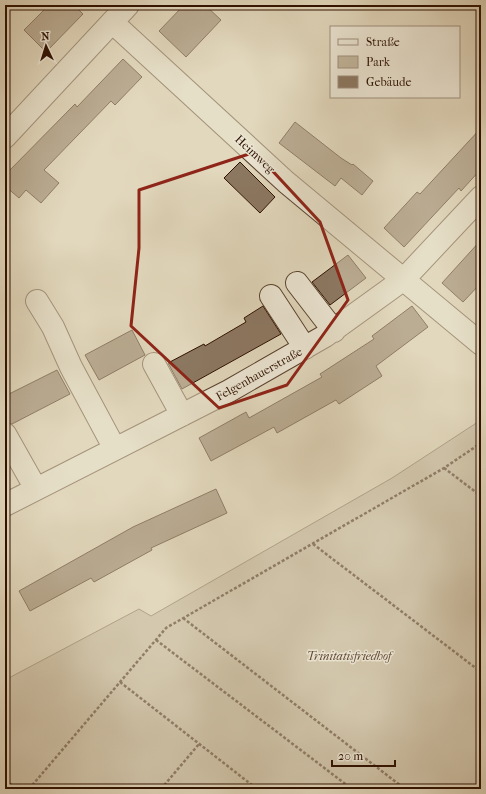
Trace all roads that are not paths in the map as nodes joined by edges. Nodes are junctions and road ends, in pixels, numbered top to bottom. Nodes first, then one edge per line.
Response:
1 (128, 5) edge
2 (112, 22) junction
3 (5, 137) edge
4 (481, 197) edge
5 (404, 279) junction
6 (297, 283) dead end
7 (271, 296) dead end
8 (38, 301) dead end
9 (334, 331) junction
10 (481, 344) edge
11 (304, 348) junction
12 (154, 364) dead end
13 (182, 415) junction
14 (5, 434) edge
15 (115, 449) junction
16 (5, 463) edge
17 (30, 492) junction
18 (5, 505) edge

1 - 2 street
2 - 3 street
2 - 5 street, Heimweg
4 - 5 street, Felgenhauerstraße
5 - 9 street, Felgenhauerstraße
5 - 10 street, Heimweg
6 - 9 street
7 - 11 street
8 - 15 street
9 - 11 street, Felgenhauerstraße
11 - 13 street, Felgenhauerstraße
12 - 13 street
13 - 15 street, Felgenhauerstraße
14 - 17 street
15 - 17 street, Felgenhauerstraße
16 - 17 street
17 - 18 street, Felgenhauerstraße

